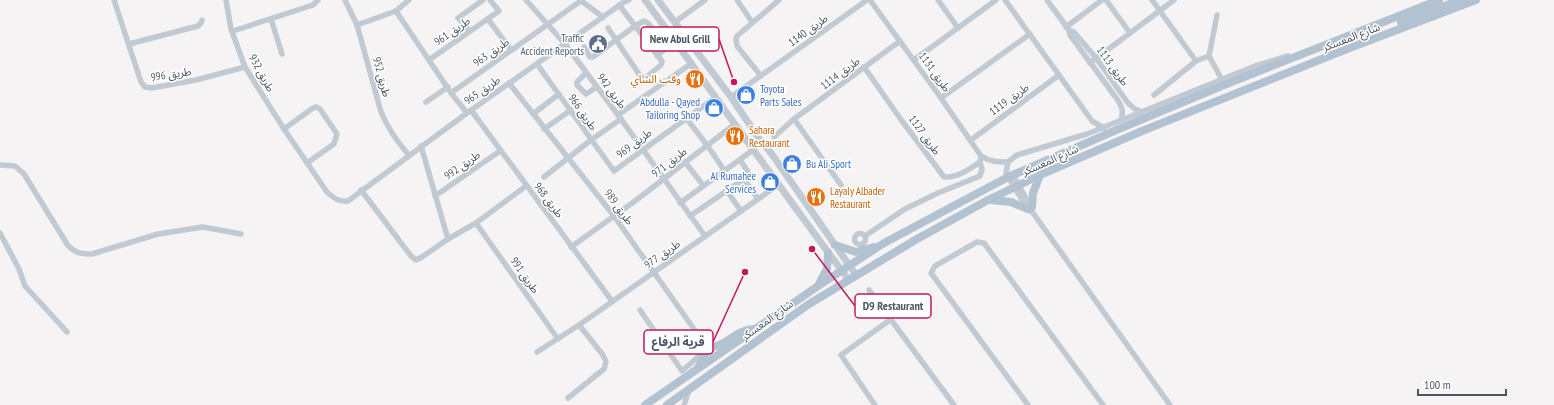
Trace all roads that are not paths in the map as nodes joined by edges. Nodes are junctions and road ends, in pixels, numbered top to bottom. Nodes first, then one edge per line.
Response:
1 (114, 0) edge
2 (226, 0) edge
3 (318, 0) edge
4 (345, 0) edge
5 (409, 0) edge
6 (484, 0) edge
7 (490, 0) edge
8 (581, 0) edge
9 (645, 0) edge
10 (658, 0) edge
11 (705, 0) edge
12 (737, 0) edge
13 (779, 0) edge
14 (869, 0) edge
15 (938, 0) edge
16 (996, 0) edge
17 (1005, 0) edge
18 (1047, 0) edge
19 (1102, 0) edge
20 (1106, 0) edge
21 (1152, 0) edge
22 (1174, 0) edge
23 (1424, 0) edge
24 (1439, 0) edge
25 (1460, 0) edge
26 (1476, 0) edge
27 (528, 1) edge
28 (624, 2) edge
29 (1159, 10) junction
30 (396, 11) junction
31 (1405, 13) junction
32 (1217, 15) dead end
33 (603, 17) junction
34 (271, 19) junction
35 (488, 19) junction
36 (202, 20) dead end
37 (675, 22) junction
38 (752, 22) junction
39 (357, 25) junction
40 (547, 25) junction
41 (635, 26) junction
42 (608, 28) dead end
43 (958, 28) junction
44 (1068, 28) junction
45 (232, 31) junction
46 (470, 31) junction
47 (1130, 33) junction
48 (1030, 34) junction
49 (616, 40) junction
50 (900, 41) junction
51 (129, 44) junction
52 (565, 44) junction
53 (584, 47) dead end
54 (1347, 49) junction
55 (511, 50) junction
56 (1308, 52) junction
57 (282, 54) dead end
58 (657, 56) junction
59 (1209, 56) junction
60 (1096, 58) junction
61 (429, 60) junction
62 (914, 60) junction
63 (1196, 61) junction
64 (692, 63) junction
65 (1090, 63) junction
66 (537, 64) junction
67 (245, 67) junction
68 (864, 67) junction
69 (586, 73) junction
70 (1059, 75) junction
71 (761, 76) junction
72 (1222, 80) junction
73 (509, 83) junction
74 (448, 87) junction
75 (597, 87) junction
76 (452, 93) junction
77 (559, 94) junction
78 (1154, 95) dead end
79 (716, 97) junction
80 (731, 97) junction
81 (941, 98) junction
82 (426, 102) dead end
83 (571, 110) junction
84 (469, 112) junction
85 (1142, 112) junction
86 (533, 114) junction
87 (619, 117) junction
88 (686, 118) junction
89 (1090, 118) junction
90 (794, 119) junction
91 (1121, 120) junction
92 (735, 124) junction
93 (1104, 128) junction
94 (284, 129) junction
95 (544, 129) junction
96 (1087, 134) junction
97 (774, 136) dead end
98 (591, 140) junction
99 (971, 140) junction
100 (707, 145) junction
101 (421, 146) junction
102 (642, 149) junction
103 (754, 150) junction
104 (500, 151) junction
105 (409, 155) junction
106 (567, 158) junction
107 (981, 159) junction
108 (740, 160) junction
109 (685, 162) junction
110 (1008, 162) junction
111 (307, 163) junction
112 (0, 165) edge
113 (724, 170) junction
114 (614, 171) joint
115 (1040, 175) junction
116 (1010, 176) junction
117 (544, 177) dead end
118 (944, 177) junction
119 (663, 179) junction
120 (744, 179) junction
121 (703, 185) junction
122 (778, 185) junction
123 (841, 185) dead end
124 (526, 186) junction
125 (952, 187) junction
126 (1017, 187) junction
127 (361, 190) junction
128 (727, 191) junction
129 (435, 196) junction
130 (353, 197) joint
131 (758, 199) junction
132 (988, 200) junction
133 (680, 203) junction
134 (1031, 210) junction
135 (741, 211) junction
136 (614, 216) junction
137 (690, 216) junction
138 (476, 222) junction
139 (0, 233) edge
140 (241, 234) dead end
141 (704, 236) junction
142 (865, 236) dead end
143 (448, 239) junction
144 (884, 243) junction
145 (835, 245) junction
146 (571, 247) junction
147 (828, 253) junction
148 (849, 266) junction
149 (842, 271) junction
150 (654, 272) junction
151 (856, 275) junction
152 (848, 280) junction
153 (818, 286) junction
154 (869, 290) dead end
155 (612, 302) junction
156 (640, 310) dead end
157 (890, 320) junction
158 (579, 325) junction
159 (756, 328) junction
160 (67, 332) dead end
161 (558, 339) junction
162 (707, 349) junction
163 (537, 352) dead end
164 (698, 368) junction
165 (690, 389) junction
166 (568, 398) dead end
167 (645, 405) edge
168 (667, 405) edge
169 (684, 405) edge
170 (876, 405) edge
171 (954, 405) edge
172 (1028, 405) edge
173 (1103, 405) edge
174 (1170, 405) edge

1 - 51 street, طريق 996
2 - 45 street, طريق 932
3 - 34 street
4 - 39 street, طريق 952
5 - 30 street
6 - 46 street
7 - 35 street, طريق 961
8 - 33 street
8 - 40 street, طريق 963
9 - 64 street
10 - 37 street
11 - 37 street
12 - 38 street
13 - 38 street
14 - 50 street, طريق 1131
14 - 71 street, طريق 1140
15 - 43 street
16 - 43 street
17 - 48 street
18 - 44 street, طريق 1113
19 - 44 street
20 - 47 street
21 - 29 street
22 - 29 street
23 - 31 main road
24 - 31 main road, شارع المعسكر
25 - 54 main road
26 - 54 main road, شارع المعسكر
27 - 40 street, طريق 942
28 - 33 street, طريق 965
28 - 41 street
29 - 47 street
29 - 63 street
30 - 39 street
30 - 61 street, طريق 961
31 - 56 main road, شارع المعسكر
32 - 59 street
33 - 52 street, طريق 965
34 - 45 street
34 - 57 street
35 - 46 street, طريق 961
35 - 55 street, طريق 961
36 - 51 street
37 - 80 street
38 - 71 street
39 - 105 street, طريق 952
40 - 52 street, طريق 942
40 - 55 street, طريق 963
41 - 49 street
41 - 58 street
41 - 58 street
42 - 49 street
43 - 62 street
44 - 60 street, طريق 1113
44 - 65 street, طريق 1113
45 - 67 street, طريق 932
46 - 61 street, طريق 961
47 - 60 street
48 - 70 street
48 - 81 street
49 - 53 street
49 - 58 street
50 - 62 street, طريق 1131
50 - 68 street, طريق 1114
51 - 67 street, طريق 996
52 - 66 street, طريق 965
52 - 69 street, طريق 942
54 - 115 main road, شارع المعسكر
55 - 76 street, طريق 963
56 - 72 street
56 - 116 main road, شارع المعسكر
59 - 63 street
59 - 72 street
60 - 65 street
60 - 85 street, طريق 1113
61 - 74 street, طريق 961
62 - 81 street, طريق 1131
63 - 78 street
64 - 79 street
64 - 87 street
65 - 91 street, طريق 1113
66 - 73 street, طريق 965
66 - 77 street, طريق 966
67 - 94 street, طريق 932
68 - 90 street, طريق 1114
68 - 118 street, طريق 1127
69 - 75 street, طريق 942
69 - 75 street
70 - 89 street
70 - 99 street, طريق 1119
71 - 80 street, طريق 1140
72 - 85 street
73 - 84 street, طريق 965
73 - 86 street, طريق 989
74 - 76 street, طريق 961
74 - 82 street
75 - 87 street, طريق 942
76 - 84 street, طريق 961
77 - 83 street, طريق 966
77 - 86 street
79 - 88 street, طريق 969
79 - 92 street
80 - 145 street
81 - 99 street, طريق 1131
83 - 95 street
83 - 98 street, طريق 966
84 - 101 street, طريق 965
84 - 104 street, طريق 968
85 - 91 street
86 - 95 street, طريق 989
87 - 98 street
87 - 102 street, طريق 942
88 - 100 street
88 - 102 street, طريق 969
89 - 93 street
89 - 96 street
90 - 97 street, طريق 1114
90 - 123 street
91 - 93 street
92 - 100 street, طريق 971
92 - 103 street
93 - 96 street
94 - 111 street, طريق 932
94 - 111 street
95 - 106 street, طريق 989
96 - 110 street
98 - 106 street
98 - 114 street, طريق 966
99 - 107 street, طريق 1131
100 - 109 street, طريق 971
100 - 113 street
101 - 105 street, طريق 965
101 - 129 street, طريق 992
102 - 114 street, طريق 969
102 - 119 street, طريق 942
103 - 108 street
103 - 122 street
104 - 124 street, طريق 968
104 - 129 street, طريق 992
105 - 127 street, طريق 965
106 - 117 street
106 - 136 street, طريق 989
107 - 110 street
107 - 118 street
107 - 125 street
108 - 113 street
108 - 120 street
109 - 119 street, طريق 971
109 - 121 street
110 - 116 street
111 - 130 street, طريق 932
112 - 140 street
113 - 121 street
115 - 126 main road, شارع المعسكر
115 - 134 main road
116 - 126 street
116 - 144 main road, شارع المعسكر
118 - 125 street, طريق 1127
119 - 133 street, طريق 942
119 - 136 street, طريق 971
120 - 128 street
120 - 131 street
121 - 133 street
122 - 131 street, طريق 977
122 - 147 street
124 - 138 street
124 - 146 street, طريق 968
125 - 142 street
126 - 132 main road, شارع المعسكر
126 - 134 street
127 - 130 street, طريق 965
127 - 143 street
128 - 135 street
128 - 137 street
129 - 143 street, طريق 992
131 - 135 street, طريق 977
132 - 134 main road
132 - 151 main road, شارع المعسكر
133 - 137 street, طريق 942
134 - 174 street
135 - 141 street, طريق 977
136 - 146 street, طريق 971
136 - 150 street, طريق 989
137 - 141 street, طريق 942
138 - 143 street
138 - 161 street, طريق 991
139 - 160 street
141 - 150 street, طريق 977
144 - 145 main road
144 - 148 main road, شارع المعسكر
145 - 148 street
146 - 155 street, طريق 968
147 - 149 street
147 - 153 main road
148 - 149 main road, شارع المعسكر
148 - 151 street
149 - 152 street
149 - 153 main road, شارع المعسكر
150 - 155 street, طريق 977
150 - 162 street, طريق 989
151 - 152 main road, شارع المعسكر
152 - 165 main road, شارع المعسكر
153 - 159 main road, شارع المعسكر
154 - 157 street
155 - 158 street, طريق 977
156 - 162 street
157 - 170 street
157 - 171 street
158 - 161 street, طريق 977
158 - 166 street
159 - 162 main road
159 - 164 main road, شارع المعسكر
161 - 163 street, طريق 977
162 - 164 main road
164 - 167 main road, شارع المعسكر
165 - 168 main road, شارع المعسكر
165 - 169 street
172 - 173 street

